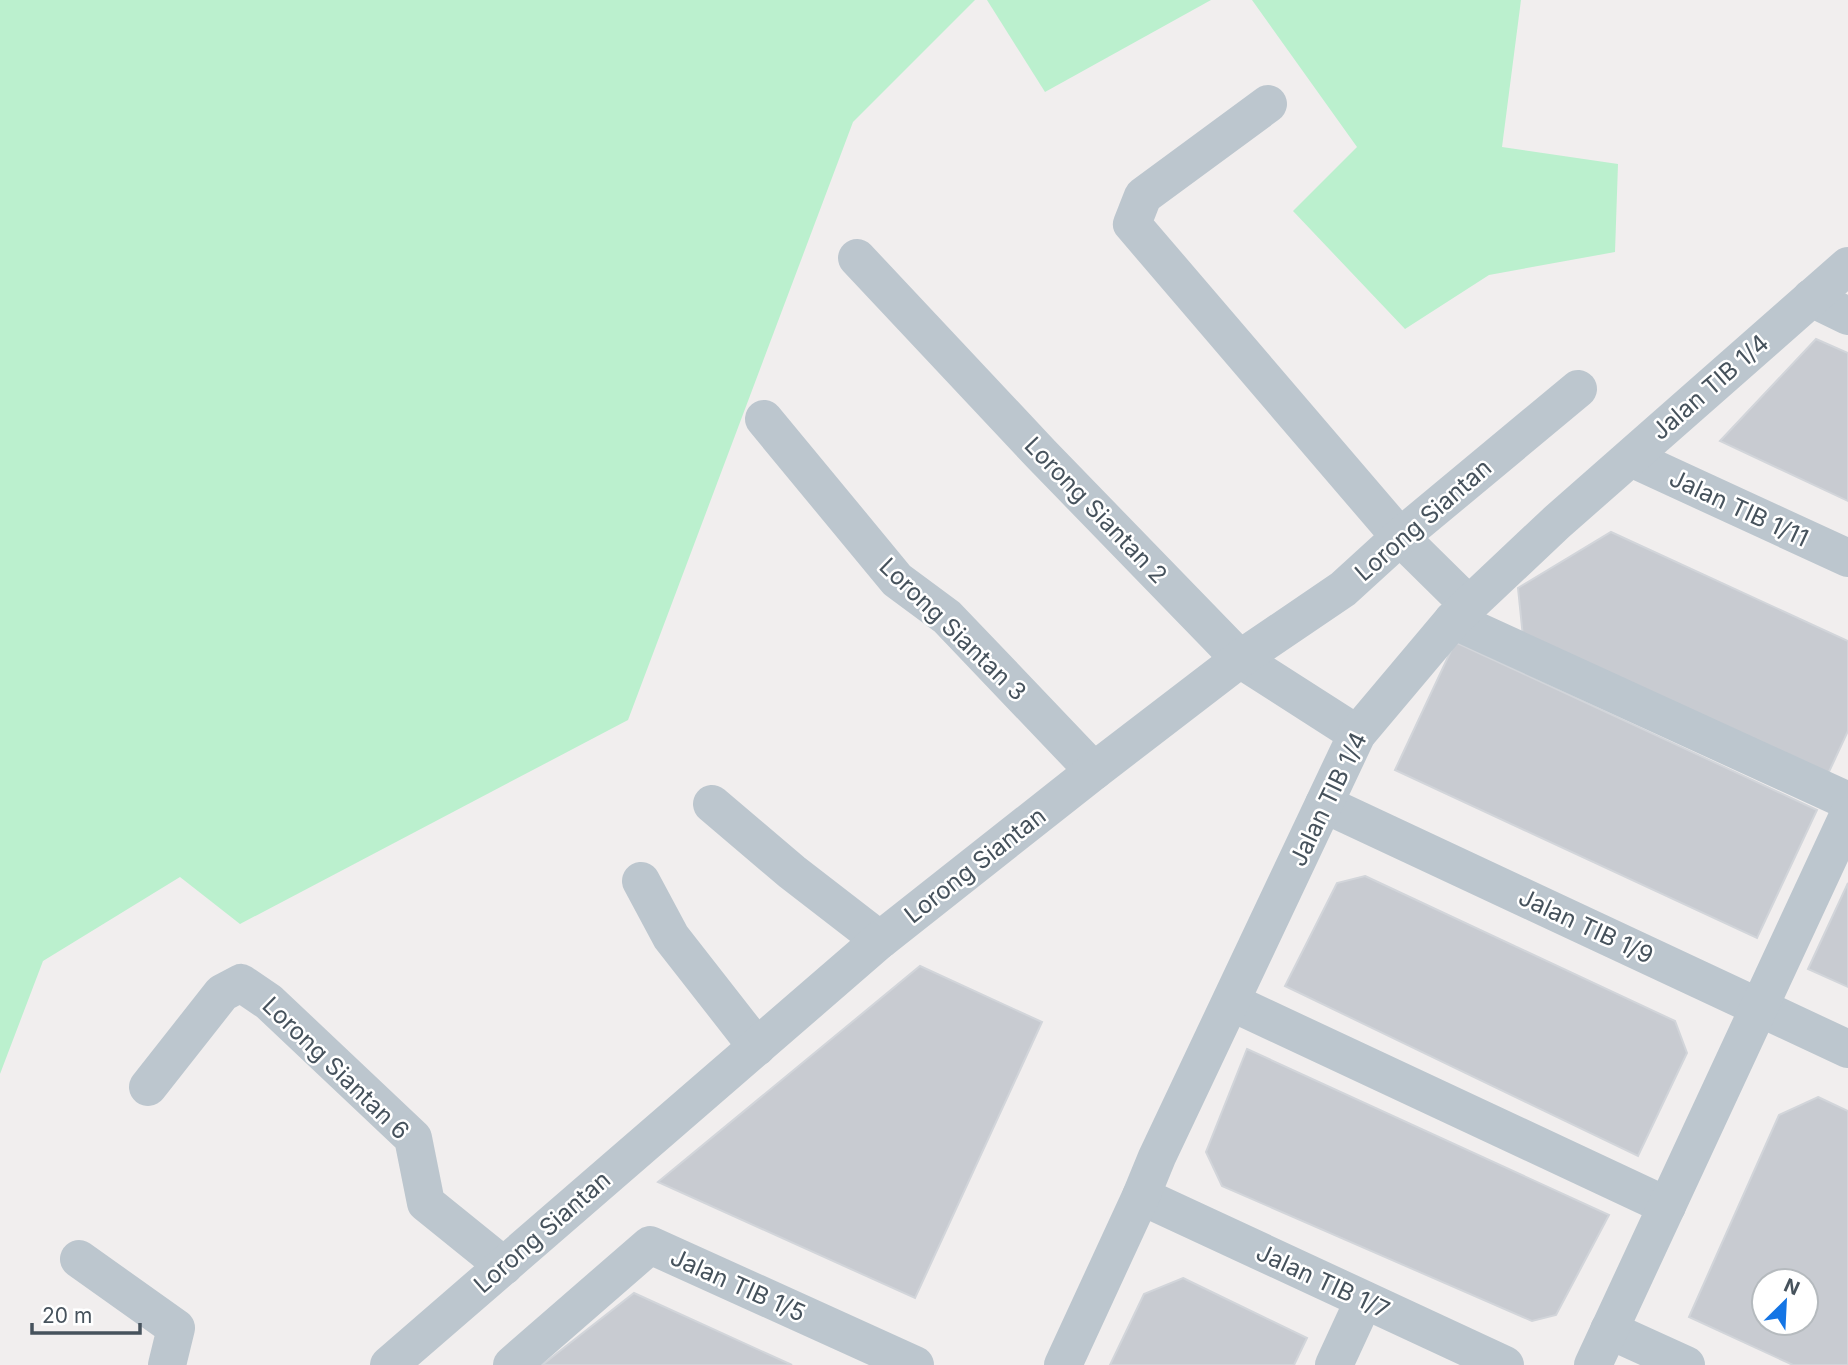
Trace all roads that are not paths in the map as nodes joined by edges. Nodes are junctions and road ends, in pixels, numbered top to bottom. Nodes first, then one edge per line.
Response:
1 (1268, 104) dead end
2 (857, 258) dead end
3 (1848, 265) edge
4 (1811, 298) junction
5 (1848, 316) edge
6 (1578, 389) dead end
7 (764, 419) dead end
8 (1630, 458) junction
9 (1400, 537) junction
10 (1848, 558) edge
11 (1461, 613) junction
12 (1240, 659) junction
13 (1357, 734) junction
14 (1094, 771) junction
15 (1848, 801) edge
16 (712, 804) dead end
17 (1324, 804) junction
18 (1848, 816) edge
19 (641, 881) dead end
20 (880, 940) junction
21 (1231, 1002) junction
22 (1759, 1007) junction
23 (757, 1047) junction
24 (1848, 1049) edge
25 (148, 1087) dead end
26 (1141, 1196) junction
27 (1667, 1206) junction
28 (79, 1259) dead end
29 (503, 1266) junction
30 (1364, 1300) junction
31 (1609, 1330) junction
32 (167, 1365) edge
33 (389, 1365) edge
34 (512, 1365) edge
35 (915, 1365) edge
36 (1063, 1365) edge
37 (1334, 1365) edge
38 (1505, 1365) edge
39 (1593, 1365) edge
40 (1685, 1365) edge

1 - 9 street
2 - 12 street, Lorong Siantan 2
3 - 4 street, Jalan TIB 1/4
4 - 5 street
4 - 8 street, Jalan TIB 1/4
6 - 9 street, Lorong Siantan
7 - 14 street, Lorong Siantan 3
8 - 10 street, Jalan TIB 1/11
8 - 11 street, Jalan TIB 1/4
9 - 11 street
9 - 12 street, Lorong Siantan
11 - 13 street, Jalan TIB 1/4
11 - 15 street
12 - 13 street, Lorong Siantan 2
12 - 14 street, Lorong Siantan
13 - 17 street, Jalan TIB 1/4
14 - 20 street, Lorong Siantan
16 - 20 street
17 - 21 street, Jalan TIB 1/4
17 - 22 street, Jalan TIB 1/9
18 - 22 street
19 - 23 street
20 - 23 street, Lorong Siantan
21 - 26 street, Jalan TIB 1/4
21 - 27 street
22 - 24 street, Jalan TIB 1/9
22 - 27 street
23 - 29 street, Lorong Siantan
25 - 29 street, Lorong Siantan 6
26 - 30 street, Jalan TIB 1/7
26 - 36 street, Jalan TIB 1/4
27 - 31 street
28 - 32 street
29 - 33 street, Lorong Siantan
30 - 37 street
30 - 38 street, Jalan TIB 1/7
31 - 39 street
31 - 40 street
34 - 35 street, Jalan TIB 1/5

